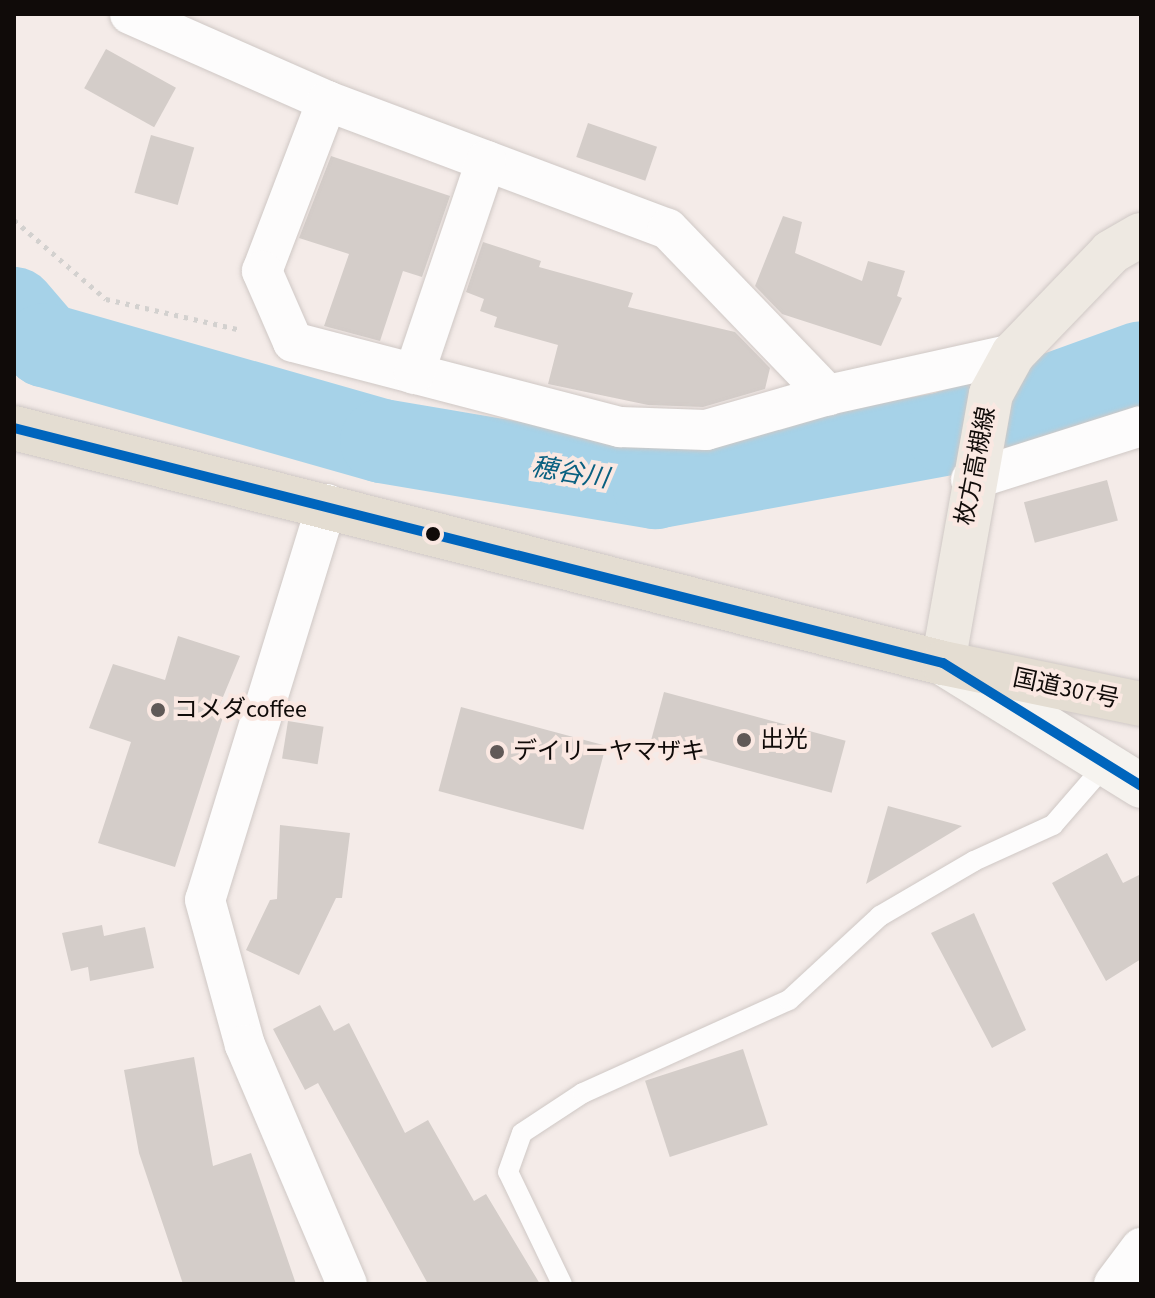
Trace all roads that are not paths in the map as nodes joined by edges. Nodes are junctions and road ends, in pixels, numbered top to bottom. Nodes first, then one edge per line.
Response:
1 (130, 14) edge
2 (327, 101) junction
3 (486, 161) junction
4 (1141, 235) edge
5 (1013, 354) junction
6 (414, 374) junction
7 (828, 395) junction
8 (1141, 426) edge
9 (14, 428) edge
10 (971, 480) junction
11 (327, 504) junction
12 (943, 663) junction
13 (1141, 704) edge
14 (1124, 775) edge
15 (347, 1284) edge
16 (562, 1284) edge

1 - 2 street
2 - 3 street
2 - 6 street
3 - 6 street
3 - 7 street
4 - 5 main road, 枚方高槻線
5 - 7 street
5 - 10 main road, 枚方高槻線
6 - 7 street
8 - 10 street
9 - 11 highway, 国道307号
10 - 12 main road, 枚方高槻線
11 - 12 highway, 国道307号
11 - 15 street
12 - 13 highway, 国道307号
12 - 14 street
14 - 16 lane

